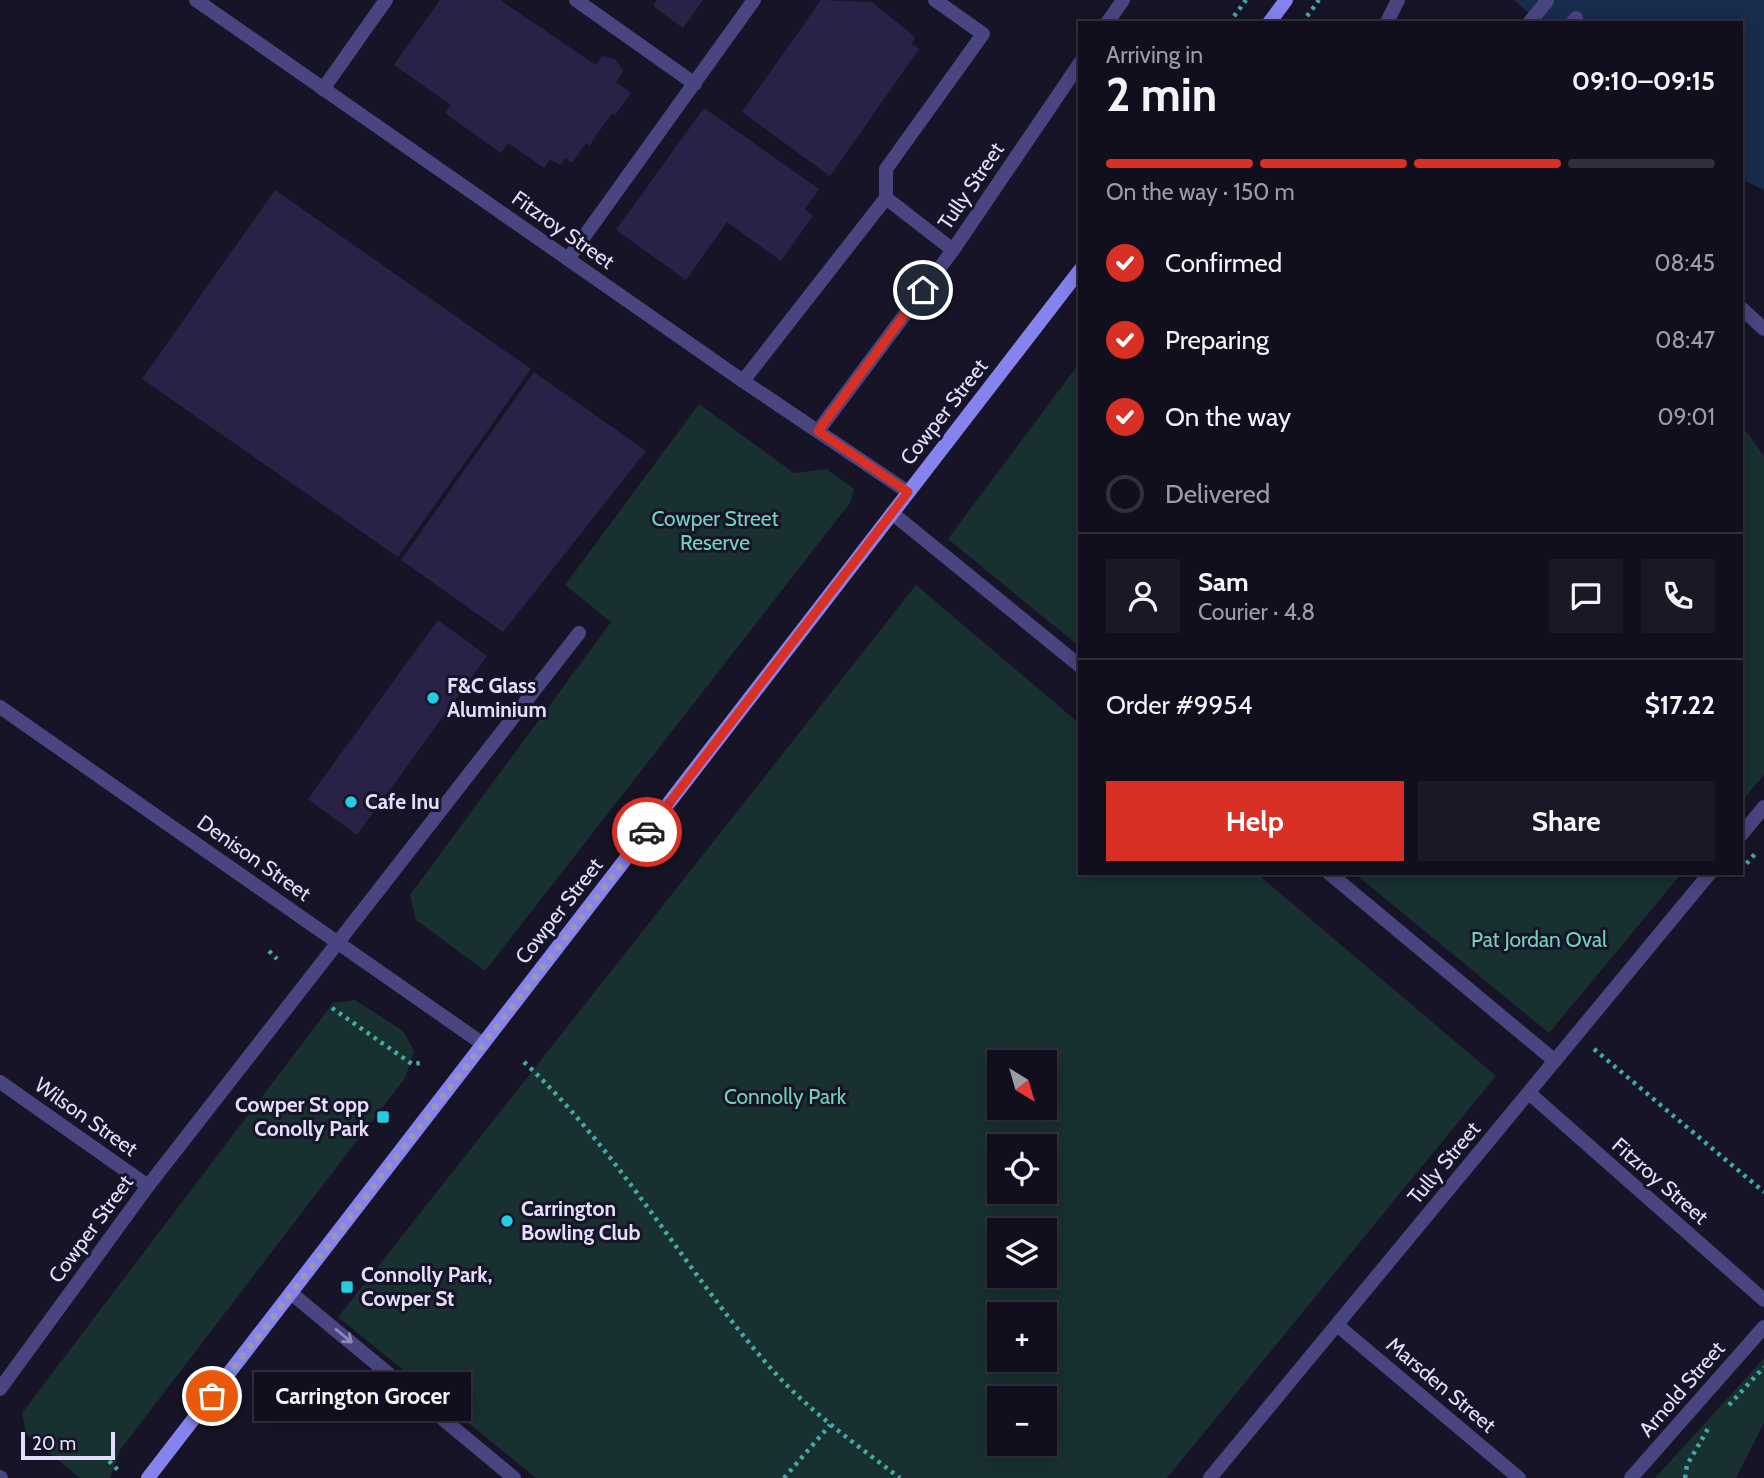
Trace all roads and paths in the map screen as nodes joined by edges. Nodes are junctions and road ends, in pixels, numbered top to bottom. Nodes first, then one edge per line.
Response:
1 (196, 0) edge
2 (576, 0) edge
3 (754, 0) edge
4 (935, 0) edge
5 (1246, 0) edge
6 (1286, 0) edge
7 (1319, 0) edge
8 (1398, 0) edge
9 (1121, 1) edge
10 (1548, 1) edge
11 (379, 2) edge
12 (1108, 21) edge
13 (1230, 21) edge
14 (1270, 21) edge
15 (1303, 21) edge
16 (1389, 21) edge
17 (1532, 21) edge
18 (1078, 66) edge
19 (695, 84) junction
20 (323, 89) junction
21 (886, 198) junction
22 (953, 250) junction
23 (568, 259) junction
24 (1078, 273) edge
25 (1743, 310) edge
26 (1764, 329) edge
27 (743, 382) junction
28 (818, 431) junction
29 (908, 492) junction
30 (892, 513) junction
31 (579, 633) dead end
32 (1078, 664) edge
33 (0, 707) edge
34 (1764, 807) edge
35 (1743, 833) edge
36 (1331, 875) edge
37 (1708, 875) edge
38 (338, 943) junction
39 (269, 951) dead end
40 (277, 959) dead end
41 (332, 1009) dead end
42 (1602, 1039) dead end
43 (483, 1044) junction
44 (1555, 1060) junction
45 (524, 1062) dead end
46 (420, 1063) dead end
47 (0, 1082) edge
48 (1529, 1093) junction
49 (148, 1186) junction
50 (1764, 1192) edge
51 (291, 1293) junction
52 (1764, 1300) edge
53 (1337, 1325) junction
54 (1764, 1327) edge
55 (1764, 1367) edge
56 (0, 1389) edge
57 (1727, 1408) dead end
58 (1717, 1418) dead end
59 (830, 1424) junction
60 (108, 1461) dead end
61 (118, 1470) dead end
62 (148, 1478) edge
63 (514, 1478) edge
64 (784, 1478) edge
65 (900, 1478) edge
66 (1210, 1478) edge
67 (1519, 1478) edge
68 (1631, 1478) edge
69 (1685, 1478) edge

1 - 20 street, Fitzroy Street
2 - 19 street
3 - 19 street
4 - 21 street
5 - 13 path
6 - 14 main road
7 - 15 path
8 - 16 street
9 - 12 street
10 - 17 street
11 - 20 street
18 - 22 street, Tully Street
19 - 23 street
20 - 23 street, Fitzroy Street
21 - 22 street
21 - 27 street
22 - 28 street, Tully Street
23 - 27 street, Fitzroy Street
24 - 29 main road, Cowper Street
25 - 26 street
27 - 28 street, Fitzroy Street
28 - 29 street, Fitzroy Street
29 - 30 main road, Cowper Street
30 - 32 street
30 - 43 main road, Cowper Street
31 - 38 street, Cowper Street
33 - 38 street, Denison Street
34 - 35 street
36 - 44 street
37 - 44 street, Tully Street
38 - 43 street, Denison Street
38 - 49 street, Cowper Street
39 - 40 path
41 - 46 path
42 - 50 path
43 - 51 main road, Cowper Street
44 - 48 street, Tully Street
45 - 59 path
47 - 49 street, Wilson Street
48 - 52 street, Fitzroy Street
48 - 53 street, Tully Street
49 - 56 street, Cowper Street
51 - 62 main road, Cowper Street
51 -> 63 street
53 - 66 street, Tully Street
53 - 67 street, Marsden Street
54 - 68 street, Arnold Street
55 - 57 path
58 - 69 path
59 - 64 path
59 - 65 path
60 - 61 path

